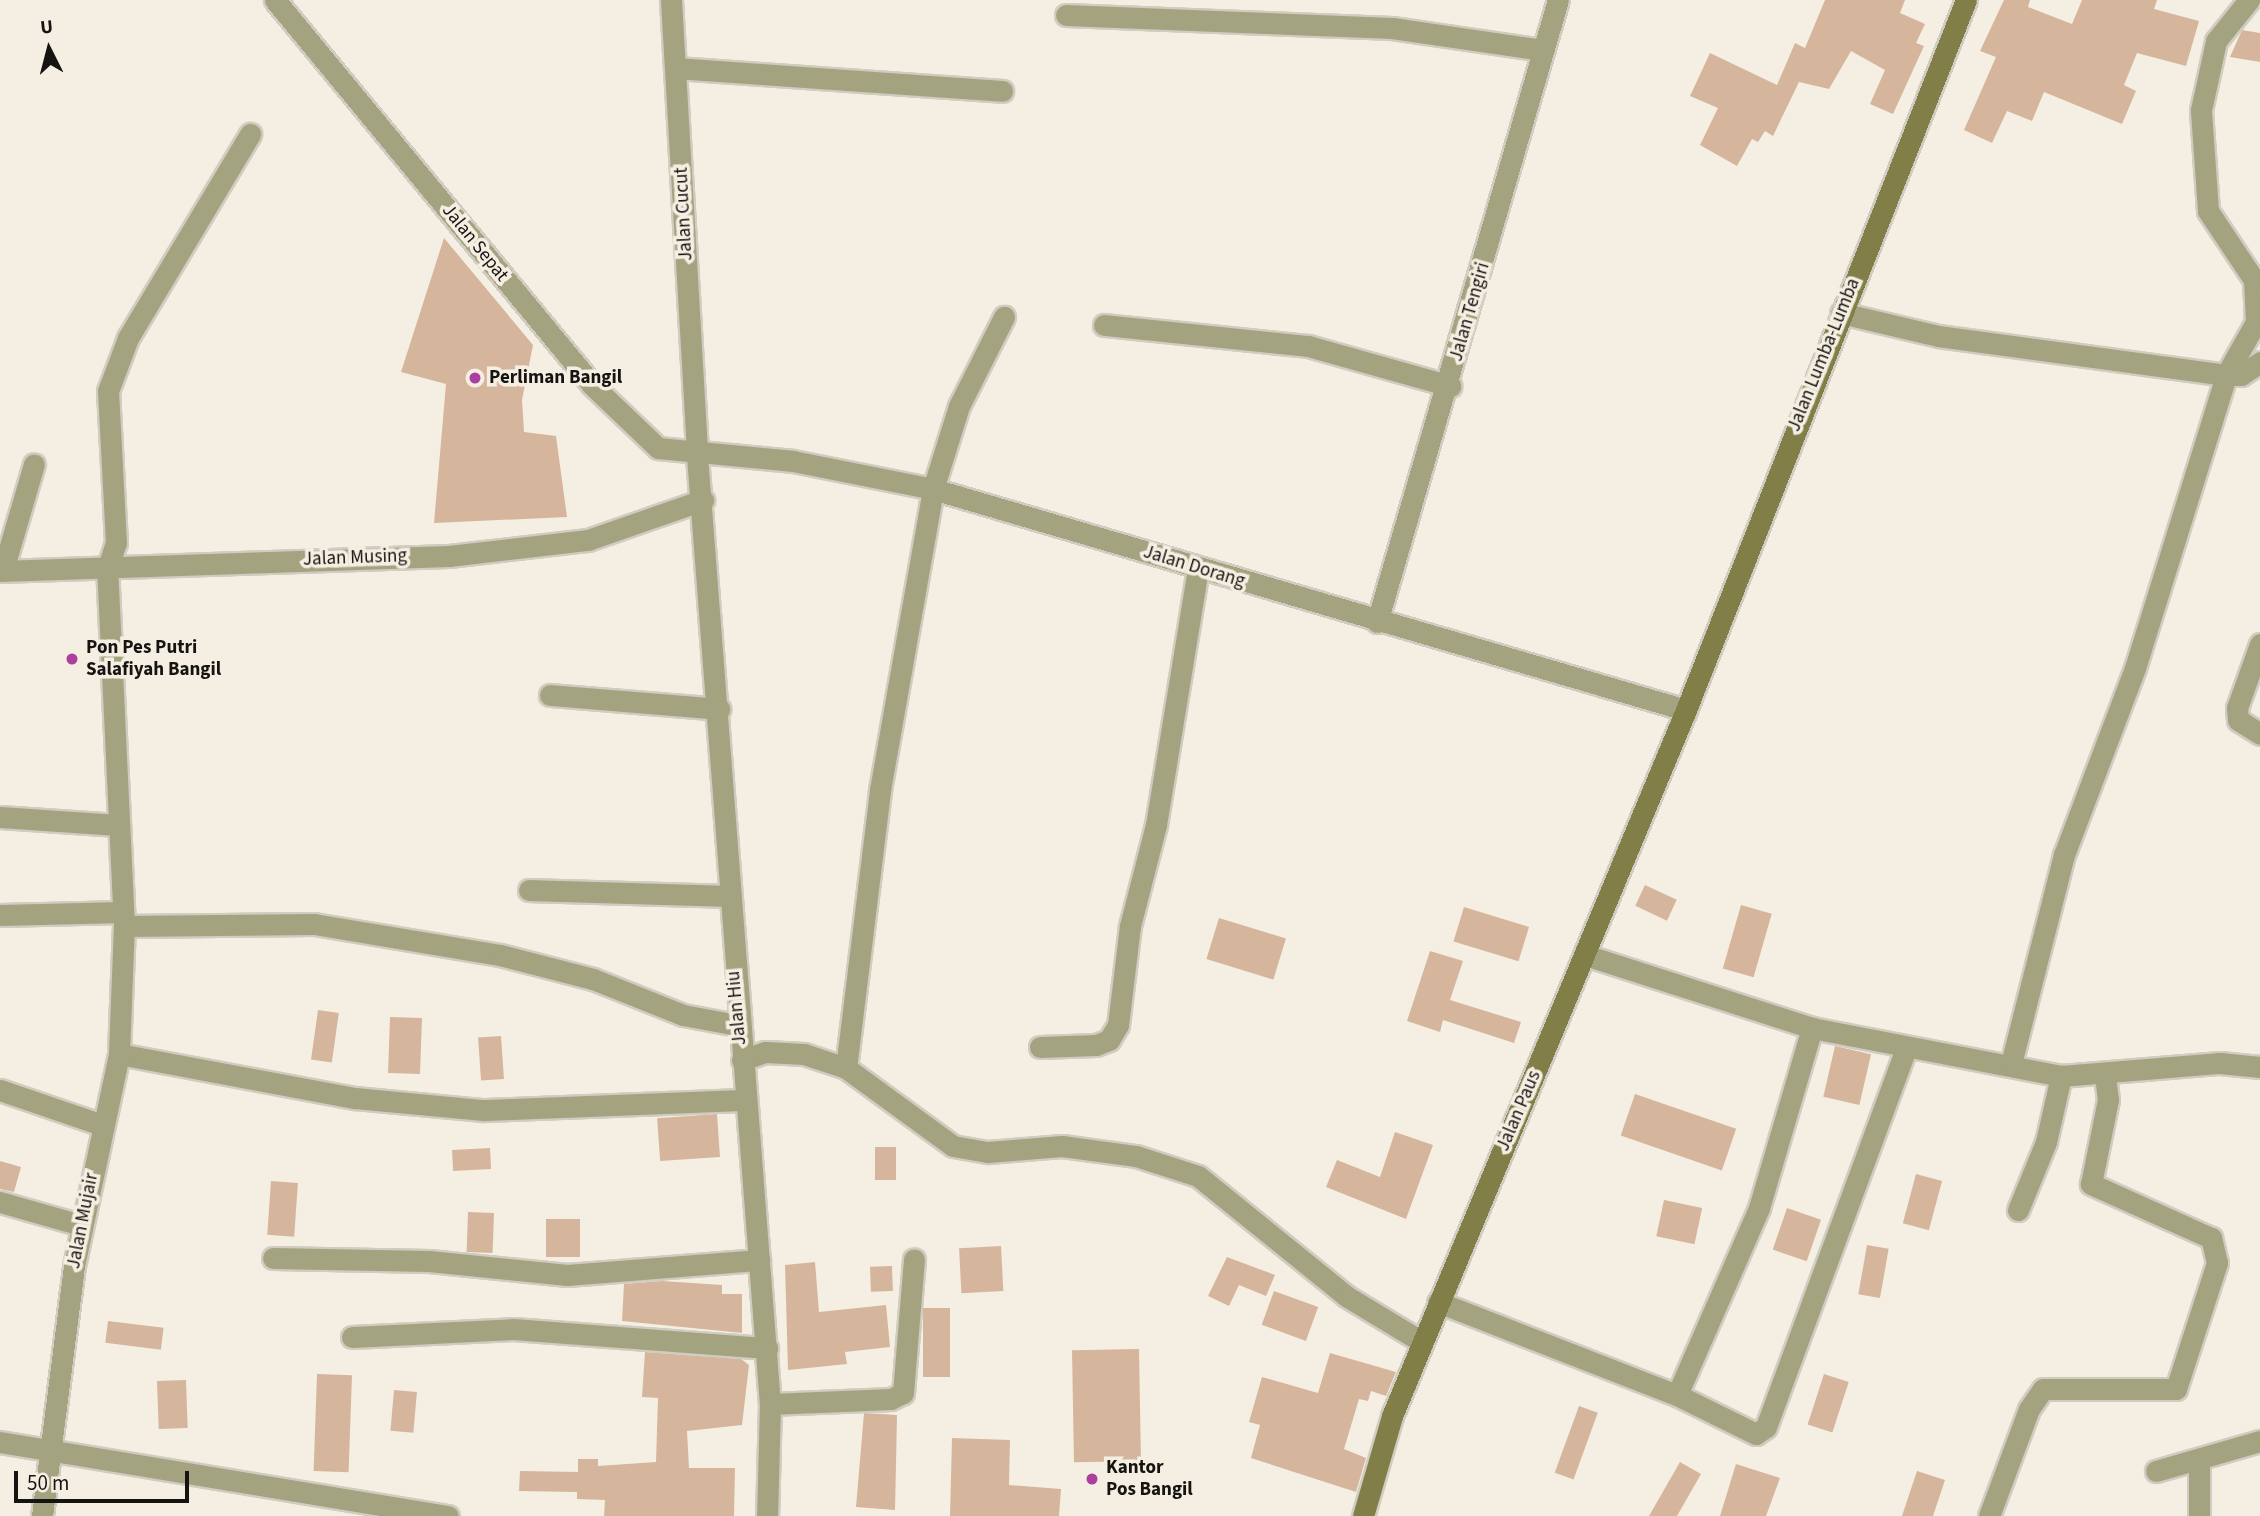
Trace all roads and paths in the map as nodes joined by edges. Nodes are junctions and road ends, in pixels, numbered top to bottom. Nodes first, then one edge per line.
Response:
1 (275, 0) edge
2 (671, 0) edge
3 (1558, 0) edge
4 (1966, 0) edge
5 (2249, 0) edge
6 (1066, 15) dead end
7 (1543, 50) junction
8 (675, 68) junction
9 (1002, 91) dead end
10 (250, 134) dead end
11 (1840, 313) junction
12 (1004, 317) dead end
13 (1104, 325) dead end
14 (2260, 362) edge
15 (2226, 375) junction
16 (1450, 386) junction
17 (697, 456) junction
18 (34, 464) dead end
19 (933, 489) junction
20 (703, 500) junction
21 (1198, 568) junction
22 (2, 570) edge
23 (107, 570) junction
24 (1377, 622) junction
25 (2260, 645) edge
26 (550, 695) dead end
27 (719, 709) junction
28 (1686, 710) junction
29 (2260, 734) edge
30 (0, 817) edge
31 (118, 825) junction
32 (529, 890) dead end
33 (730, 896) junction
34 (0, 915) edge
35 (123, 919) junction
36 (1585, 955) junction
37 (737, 1025) junction
38 (1812, 1028) junction
39 (1040, 1047) dead end
40 (1906, 1049) junction
41 (118, 1054) junction
42 (742, 1060) junction
43 (2011, 1064) junction
44 (2260, 1067) edge
45 (846, 1068) junction
46 (2062, 1076) junction
47 (2105, 1076) junction
48 (0, 1090) edge
49 (746, 1100) junction
50 (102, 1125) junction
51 (0, 1202) edge
52 (2018, 1210) dead end
53 (81, 1225) junction
54 (273, 1258) dead end
55 (915, 1259) dead end
56 (759, 1260) junction
57 (1438, 1301) junction
58 (352, 1338) dead end
59 (1422, 1342) junction
60 (766, 1348) junction
61 (1677, 1395) junction
62 (771, 1404) junction
63 (0, 1441) edge
64 (2260, 1441) edge
65 (48, 1450) junction
66 (2199, 1461) junction
67 (2156, 1471) dead end
68 (42, 1516) edge
69 (448, 1516) edge
70 (768, 1516) edge
71 (1363, 1516) edge
72 (1989, 1516) edge
73 (2199, 1516) edge

1 - 17 street, Jalan Sepat
2 - 8 street, Jalan Cucut
3 - 7 street, Jalan Tengiri
4 - 11 main road, Jalan Lumba-Lumba
5 - 15 street
6 - 7 street
7 - 16 street, Jalan Tengiri
8 - 9 street
8 - 17 street, Jalan Cucut
10 - 23 street, Jalan Mujair
11 - 15 street
11 - 28 main road, Jalan Lumba-Lumba
12 - 19 street
13 - 16 street
14 - 15 street
15 - 43 street
16 - 24 street, Jalan Tengiri
17 - 19 street, Jalan Dorang
17 - 20 street, Jalan Hiu
18 - 22 street
19 - 21 street, Jalan Dorang
19 - 45 street
20 - 23 street, Jalan Musing
20 - 27 street, Jalan Hiu
21 - 24 street, Jalan Dorang
21 - 39 street
22 - 23 street, Jalan Musing
23 - 31 street, Jalan Mujair
24 - 28 street, Jalan Dorang
25 - 29 street
26 - 27 street
27 - 33 street, Jalan Hiu
28 - 36 main road, Jalan Paus
30 - 31 street
31 - 35 street, Jalan Mujair
32 - 33 street
33 - 37 street, Jalan Hiu
34 - 35 street
35 - 37 street
35 - 41 street, Jalan Mujair
36 - 38 street
36 - 57 main road, Jalan Paus
37 - 42 street, Jalan Hiu
38 - 40 street
38 - 61 street
40 - 43 street
40 - 61 street
41 - 49 street
41 - 50 street, Jalan Mujair
42 - 45 street
42 - 49 street, Jalan Hiu
43 - 46 street
44 - 47 street
45 - 59 street
46 - 47 street
46 - 52 street
47 - 72 street
48 - 50 street
49 - 56 street, Jalan Hiu
50 - 53 street, Jalan Mujair
51 - 53 street
53 - 65 street, Jalan Mujair
54 - 56 street
55 - 62 street
56 - 60 street, Jalan Hiu
57 - 59 main road, Jalan Paus
57 - 61 street
58 - 60 street
59 - 71 main road, Jalan Paus
60 - 62 street, Jalan Hiu
62 - 70 street, Jalan Hiu
63 - 65 street
64 - 66 street
65 - 68 street, Jalan Mujair
65 - 69 street
66 - 67 street
66 - 73 street

